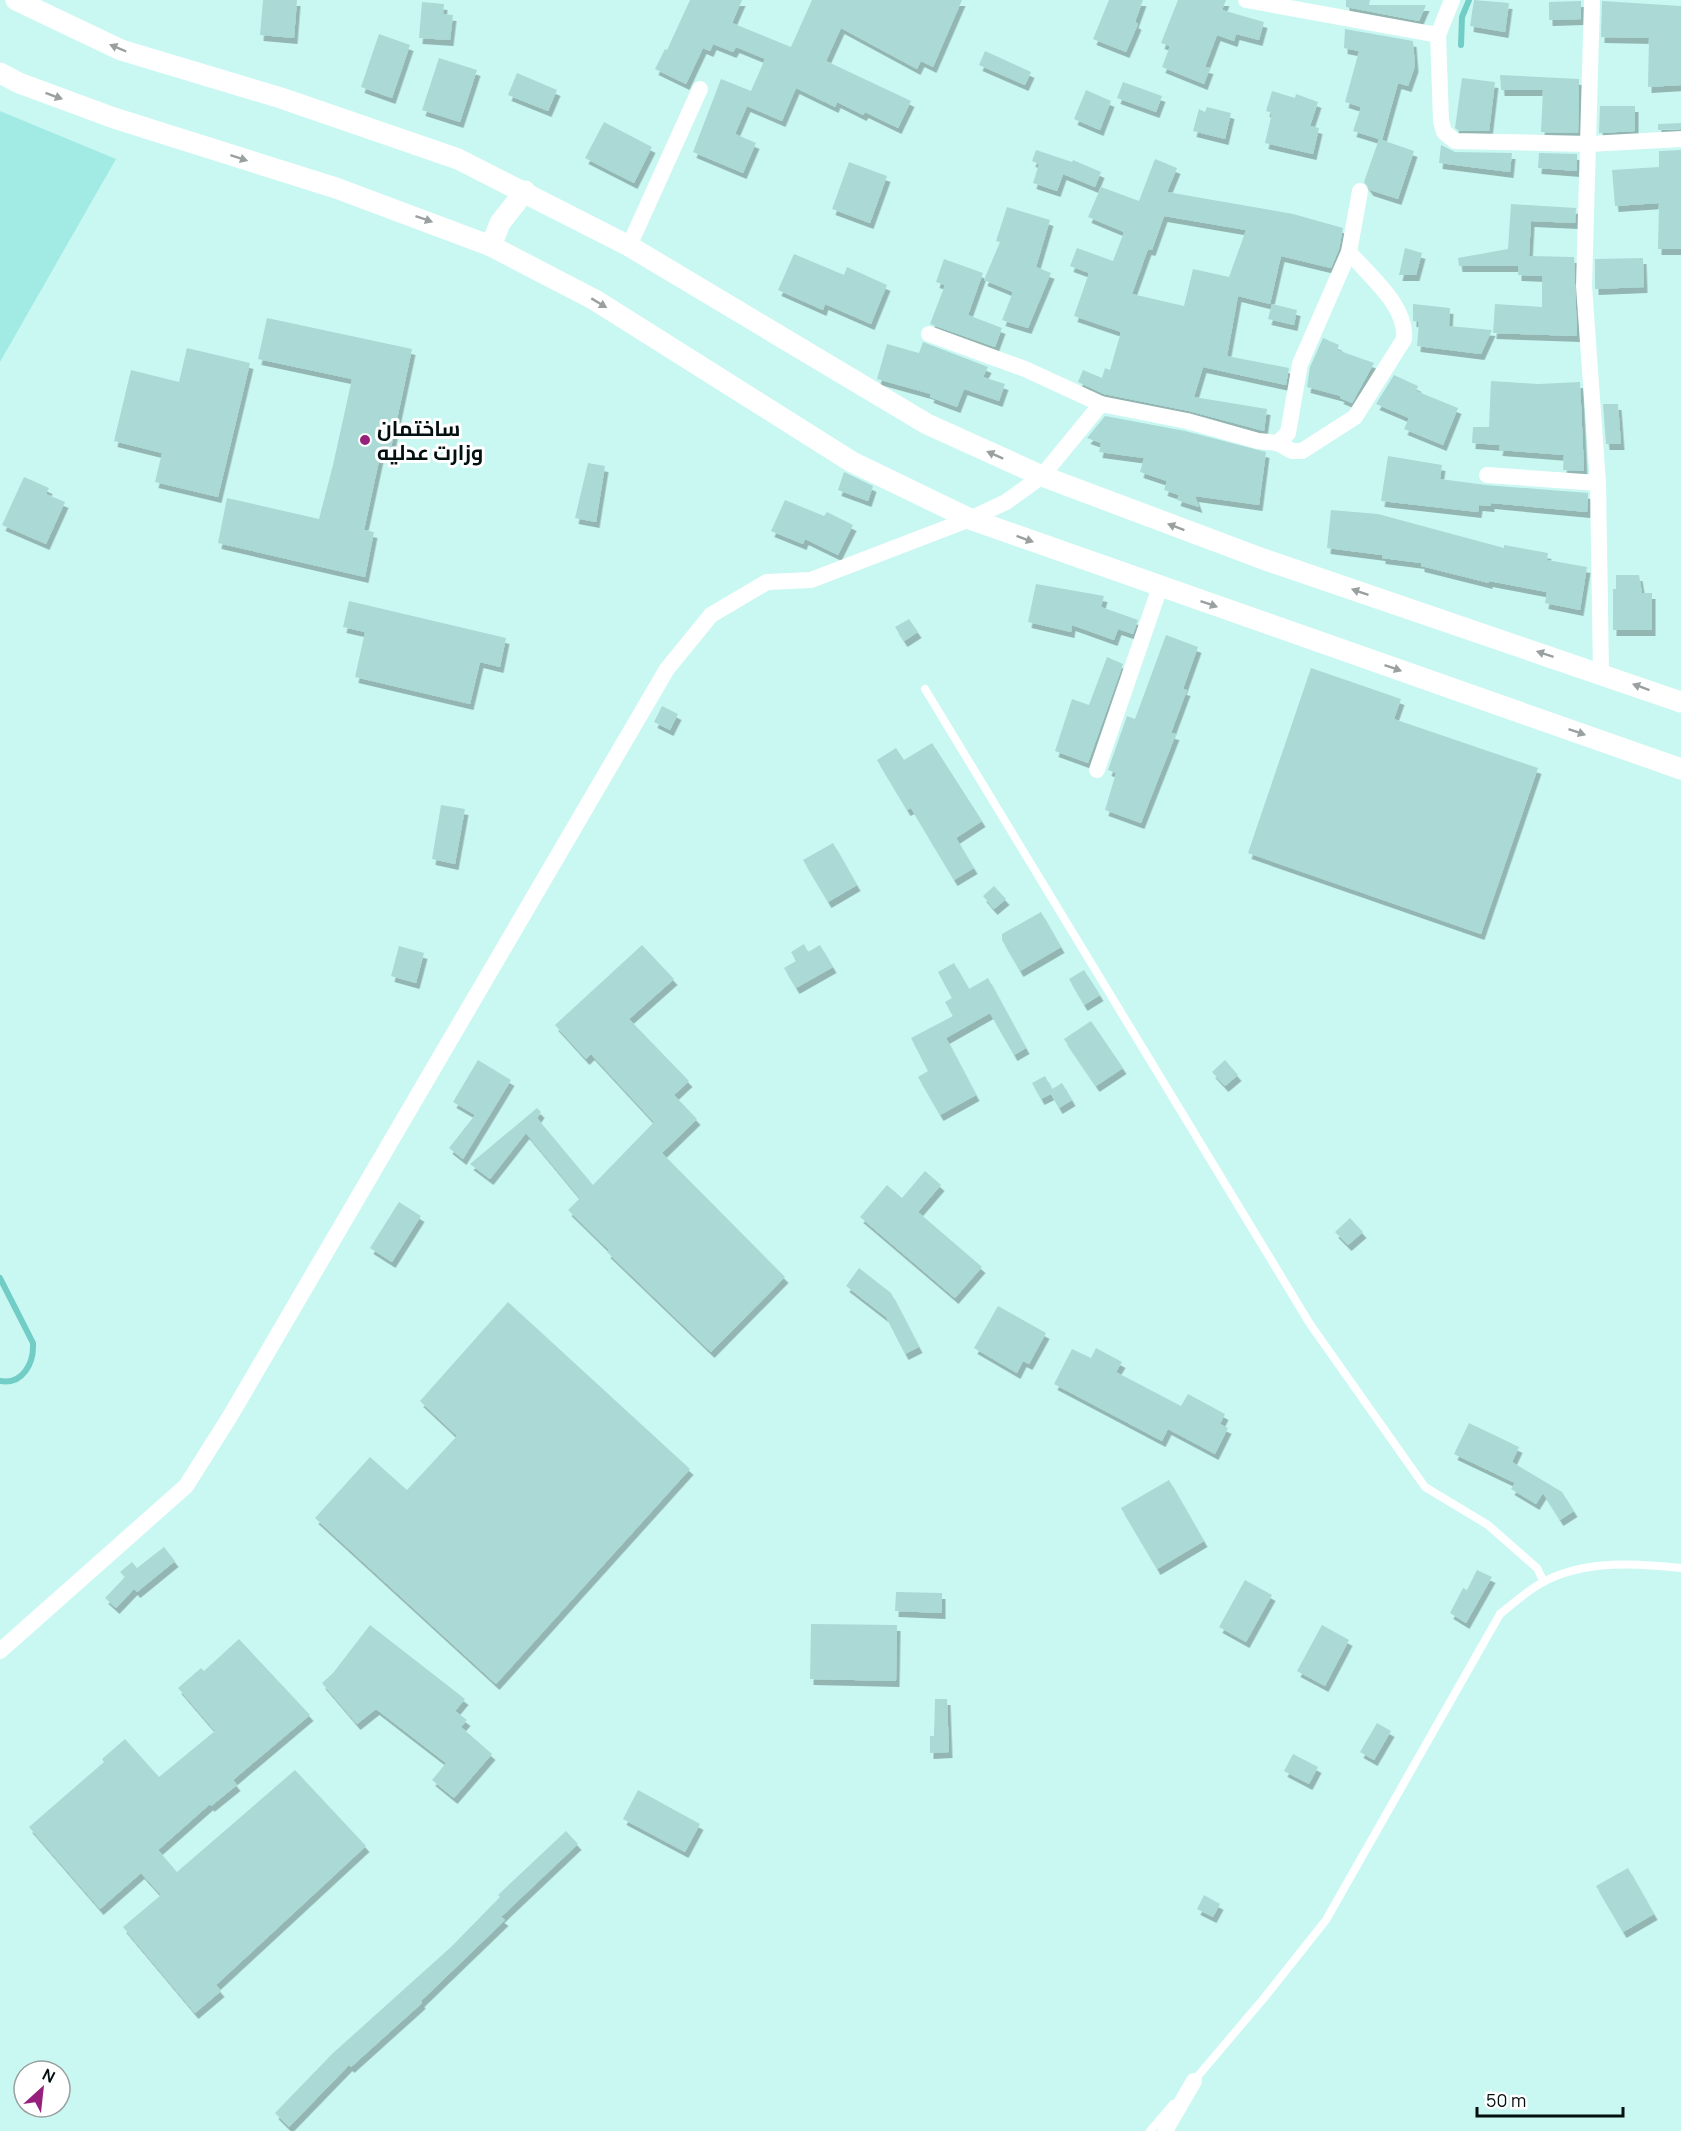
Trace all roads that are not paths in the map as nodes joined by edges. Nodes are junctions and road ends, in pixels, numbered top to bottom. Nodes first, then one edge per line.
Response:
1 (16, 0) edge
2 (1452, 0) edge
3 (1592, 0) edge
4 (1253, 1) edge
5 (1438, 35) junction
6 (0, 73) edge
7 (700, 89) dead end
8 (1681, 139) edge
9 (1589, 144) junction
10 (525, 191) junction
11 (1360, 191) dead end
12 (491, 246) junction
13 (629, 246) junction
14 (1349, 252) junction
15 (928, 334) dead end
16 (1101, 404) junction
17 (1278, 443) junction
18 (1487, 475) dead end
19 (1042, 476) junction
20 (1598, 483) junction
21 (970, 519) junction
22 (1160, 587) junction
23 (1601, 672) junction
24 (926, 689) dead end
25 (1681, 702) edge
26 (1681, 769) edge
27 (1096, 770) dead end
28 (1681, 1568) edge
29 (1544, 1582) junction
30 (0, 1651) edge
31 (1194, 2081) junction
32 (1150, 2131) edge
33 (1165, 2131) edge

10 -> 1 street
2 - 5 street
3 - 9 street
4 - 5 street
5 - 9 street
6 -> 12 street
7 - 13 street
8 - 9 street
9 - 20 street
10 - 12 street
10 - 13 street
11 - 14 street
12 -> 21 street
19 -> 13 street
14 - 17 street
14 - 17 street
15 - 16 street
16 - 17 street
16 - 19 street
18 - 20 street
19 - 21 street
23 -> 19 street
20 - 23 street
21 -> 22 street
21 - 30 street
22 -> 26 street
22 - 27 street
25 -> 23 street
24 - 29 lane
28 - 29 lane
29 - 31 lane
31 - 32 lane
31 - 33 street

